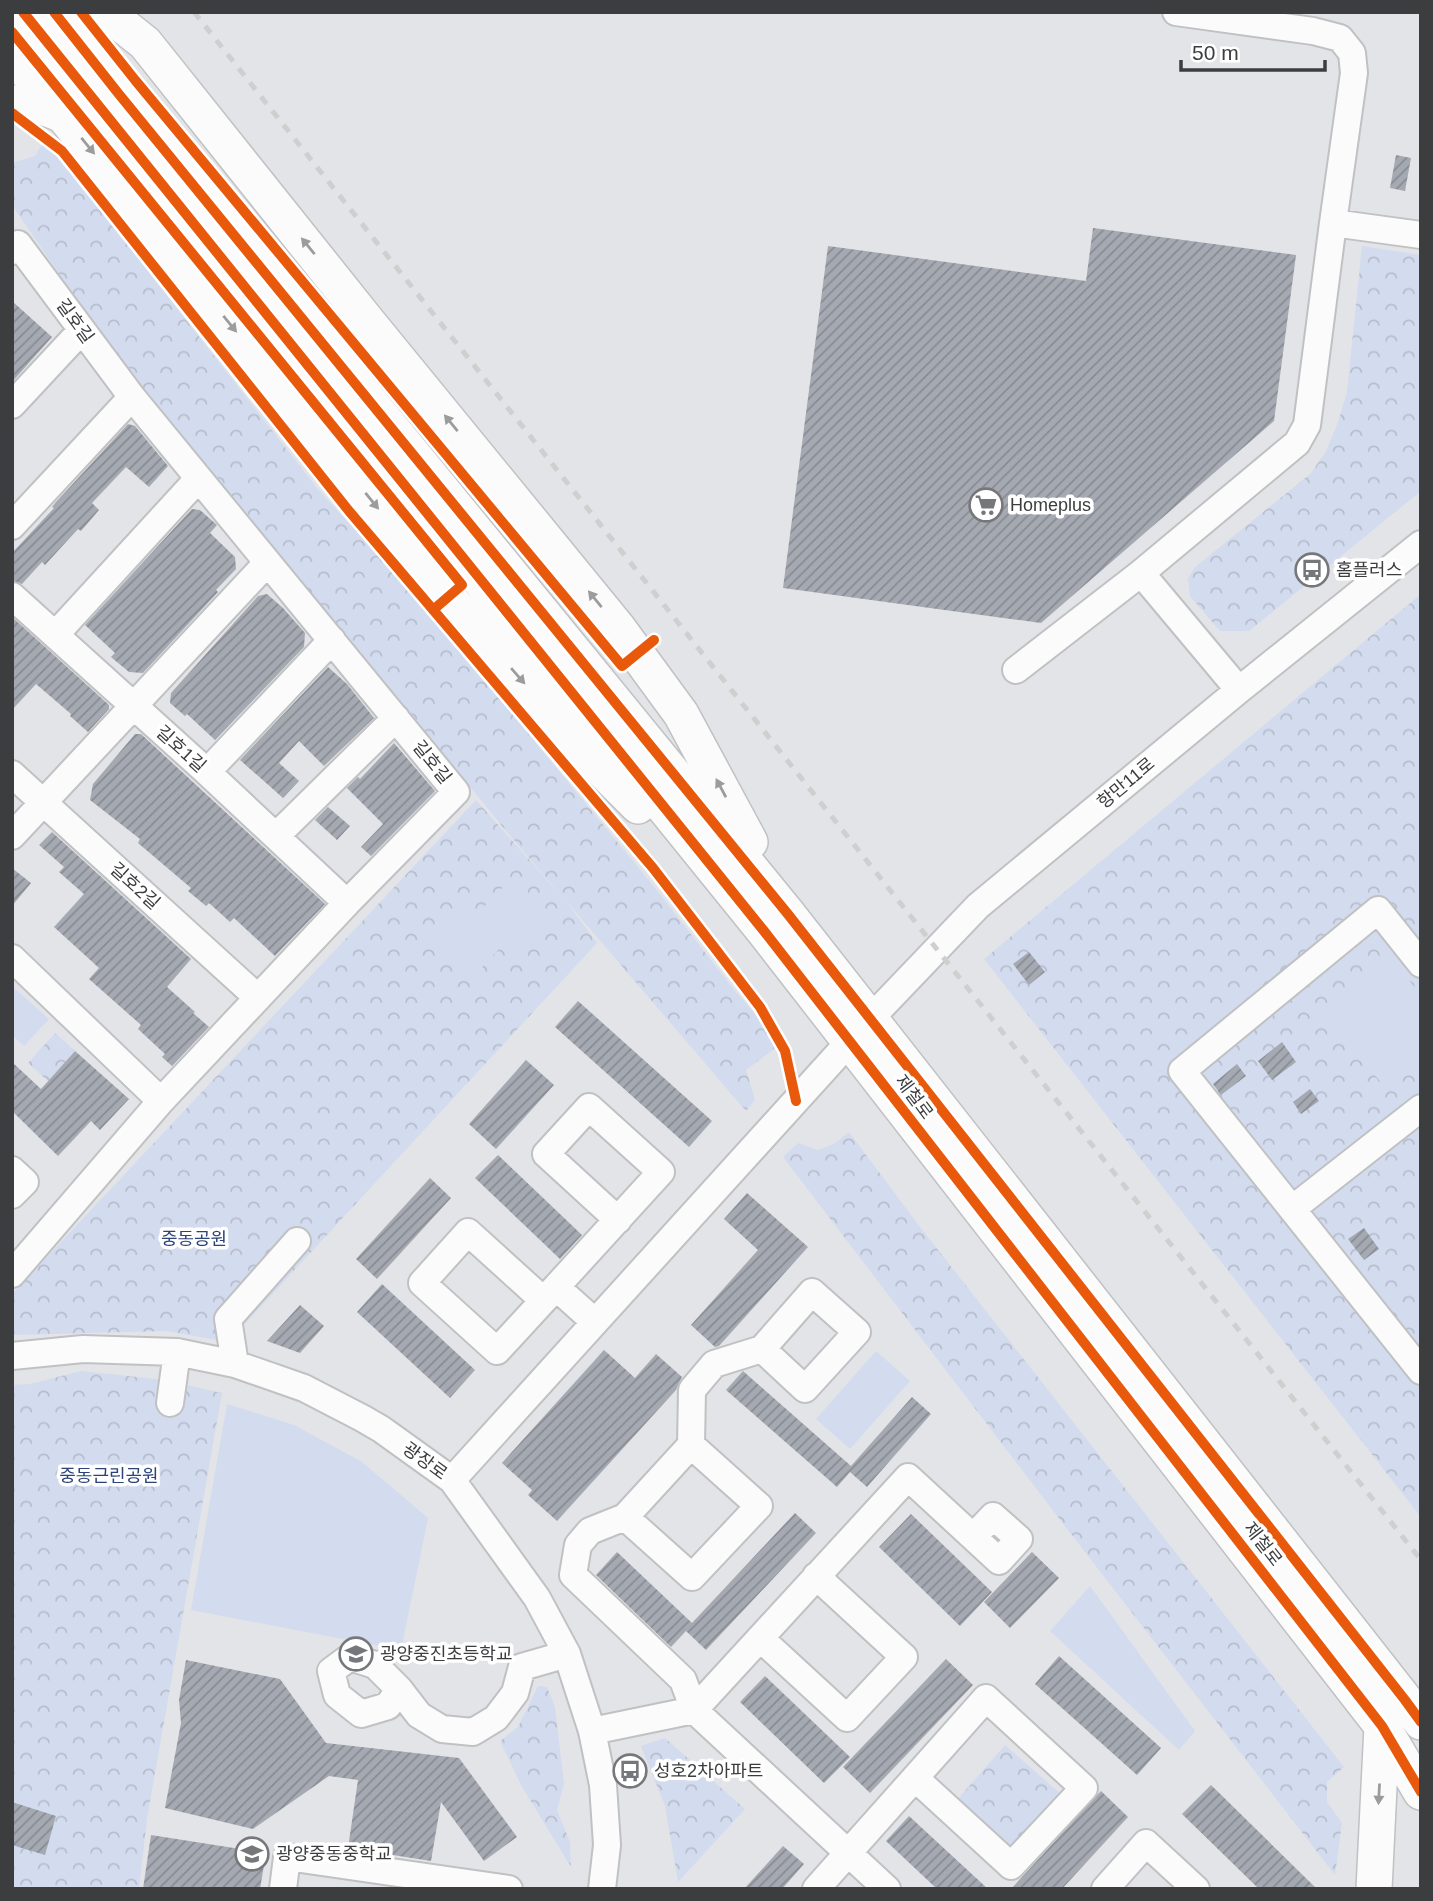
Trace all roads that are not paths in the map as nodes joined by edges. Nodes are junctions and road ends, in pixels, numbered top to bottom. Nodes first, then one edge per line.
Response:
1 (25, 12) edge
2 (54, 12) edge
3 (106, 12) edge
4 (1176, 12) edge
5 (139, 28) edge
6 (12, 32) edge
7 (12, 54) edge
8 (109, 101) junction
9 (12, 103) edge
10 (63, 115) junction
11 (1334, 223) junction
12 (1421, 235) edge
13 (12, 251) edge
14 (81, 331) junction
15 (132, 397) junction
16 (12, 405) edge
17 (198, 479) junction
18 (12, 526) edge
19 (1421, 544) edge
20 (267, 563) junction
21 (1141, 573) junction
22 (12, 596) edge
23 (55, 635) junction
24 (332, 640) junction
25 (1016, 670) dead end
26 (1238, 690) junction
27 (132, 706) junction
28 (396, 718) junction
29 (207, 772) junction
30 (12, 774) edge
31 (43, 802) junction
32 (12, 836) edge
33 (276, 836) junction
34 (347, 903) junction
35 (776, 922) junction
36 (12, 958) edge
37 (1421, 964) edge
38 (258, 998) junction
39 (860, 1030) junction
40 (161, 1101) junction
41 (1421, 1108) edge
42 (12, 1170) edge
43 (12, 1195) edge
44 (1292, 1209) junction
45 (618, 1220) dead end
46 (297, 1241) dead end
47 (13, 1272) edge
48 (550, 1294) junction
49 (595, 1322) junction
50 (762, 1349) dead end
51 (177, 1352) junction
52 (12, 1356) edge
53 (235, 1364) junction
54 (1421, 1371) edge
55 (170, 1403) dead end
56 (691, 1445) junction
57 (452, 1480) junction
58 (625, 1517) junction
59 (973, 1537) dead end
60 (816, 1576) junction
61 (760, 1638) junction
62 (567, 1654) junction
63 (399, 1689) dead end
64 (694, 1710) junction
65 (1416, 1710) edge
66 (1382, 1726) junction
67 (592, 1731) junction
68 (915, 1778) junction
69 (1421, 1792) edge
70 (849, 1853) junction
71 (283, 1889) edge
72 (509, 1889) edge
73 (603, 1889) edge
74 (816, 1889) edge
75 (887, 1889) edge
76 (1105, 1889) edge
77 (1196, 1889) edge
78 (1374, 1889) edge

1 - 6 main road
1 - 8 main road, bridge
2 - 8 main road
3 - 5 main road
4 - 11 street
35 -> 5 main road
7 - 10 main road
8 - 35 main road, 제철로
9 - 10 main road
10 -> 35 main road
11 - 12 street
11 - 21 street
13 - 14 street, 길호길
14 - 15 street, 길호길
14 - 16 street
15 - 17 street, 길호길
15 - 18 street
17 - 20 street, 길호길
17 - 23 street
19 - 26 street, 항만11로
20 - 24 street, 길호길
20 - 27 street
21 - 25 street
21 - 26 street
22 - 23 street, 길호1길
23 - 27 street, 길호1길
24 - 28 street, 길호길
24 - 29 street
26 - 39 street, 항만11로
27 - 29 street, 길호1길
27 - 31 street
28 - 33 street
28 - 34 street, 길호길
29 - 33 street, 길호1길
30 - 31 street, 길호2길
31 - 32 street
31 - 38 street, 길호2길
33 - 34 street, 길호1길
34 - 38 street, 길호길
35 - 39 main road, 제철로
36 - 40 street
37 - 44 street
38 - 40 street, 길호길
39 - 49 street, 항만11로
39 - 65 main road, 제철로
39 - 66 main road, 제철로
40 - 47 street, 길호길
41 - 44 street
42 - 43 street
44 - 54 street
45 - 48 street
46 - 53 street
48 - 48 street
48 - 49 street
49 - 57 street, 항만11로
50 - 56 street
51 - 52 street, 광장로
51 - 53 street, 광장로
51 - 55 street
53 - 57 street, 광장로
56 - 58 street
56 - 58 street
57 - 62 street, 광장로
58 - 64 street
59 - 60 street
60 - 61 street
60 - 61 street
61 - 64 street
62 - 63 street
62 - 67 street, 광장로
64 - 67 street
64 - 70 street
66 - 69 main road, 제철로
66 -> 78 main road
67 - 73 street, 광장로
68 - 68 street
68 - 70 street
70 - 74 street
70 - 75 street
71 - 72 street
76 - 77 street

